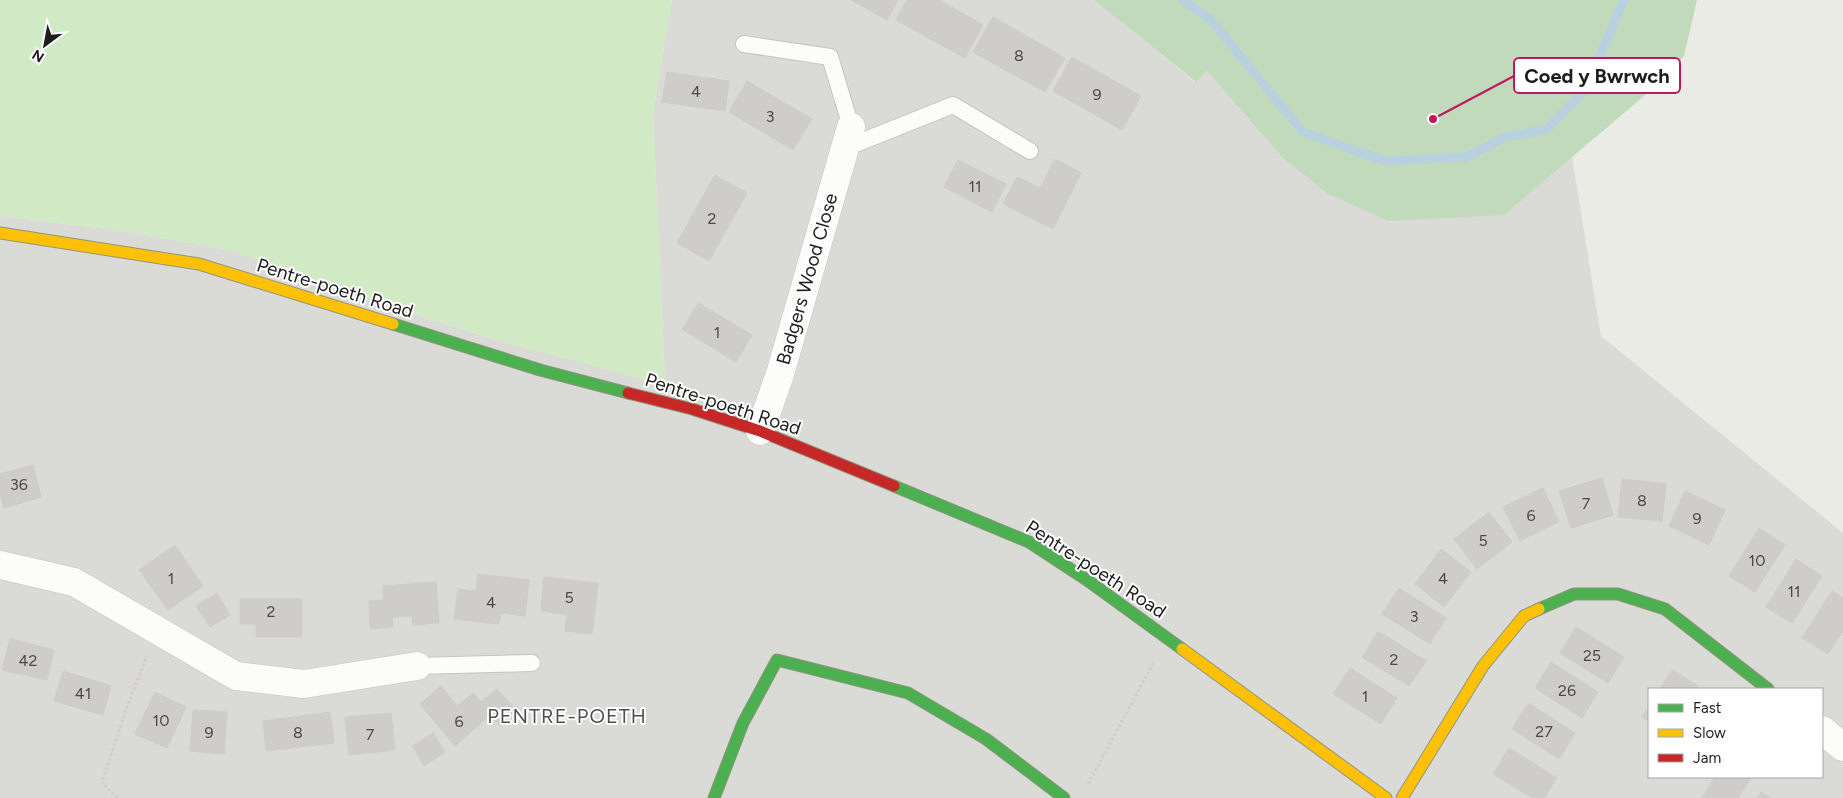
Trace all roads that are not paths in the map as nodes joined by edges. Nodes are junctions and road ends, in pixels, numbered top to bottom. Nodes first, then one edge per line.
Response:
1 (744, 44) dead end
2 (847, 138) junction
3 (1030, 151) dead end
4 (0, 233) edge
5 (760, 431) junction
6 (0, 566) edge
7 (532, 663) dead end
8 (417, 666) joint
9 (1767, 688) edge
10 (1823, 731) edge
11 (1843, 747) edge
12 (714, 798) edge
13 (1064, 798) edge
14 (1386, 798) edge
15 (1402, 798) edge

1 - 2 lane
2 - 3 lane
2 - 5 street, Badgers Wood Close
4 - 5 street, Pentre-poeth Road
5 - 14 street, Pentre-poeth Road
6 - 8 street
7 - 8 lane
9 - 15 street
10 - 11 street
12 - 13 street

